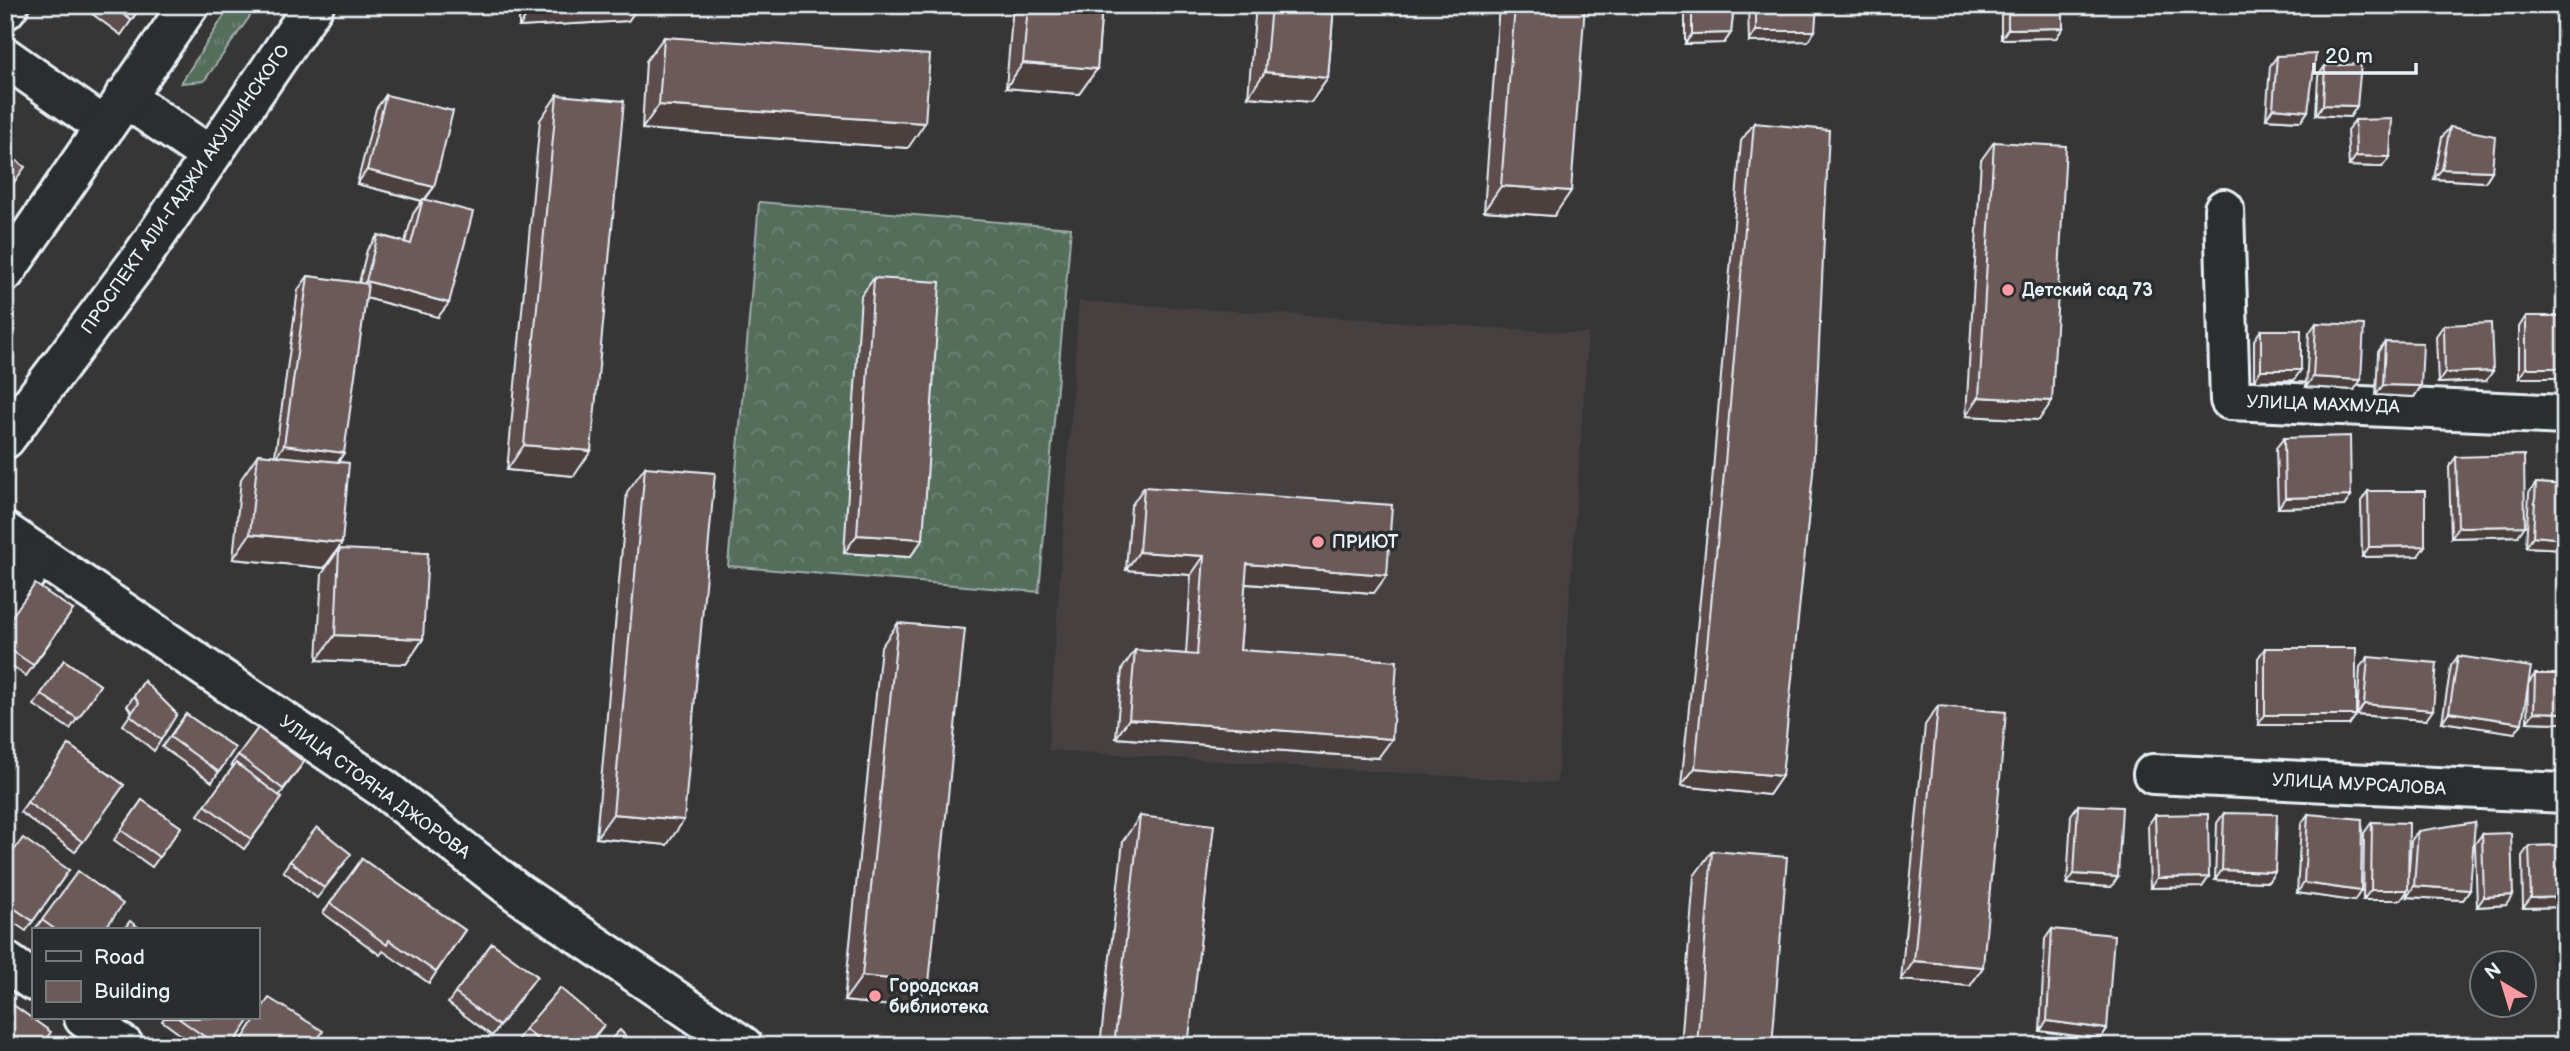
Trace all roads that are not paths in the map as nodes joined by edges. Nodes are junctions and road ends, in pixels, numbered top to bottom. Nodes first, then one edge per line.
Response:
1 (9, 5) edge
2 (189, 5) edge
3 (314, 5) edge
4 (5, 10) edge
5 (5, 57) edge
6 (113, 111) junction
7 (209, 155) junction
8 (2224, 209) dead end
9 (5, 272) edge
10 (2565, 415) edge
11 (5, 439) edge
12 (5, 532) edge
13 (38, 555) junction
14 (5, 604) edge
15 (2153, 774) dead end
16 (2565, 793) edge
17 (5, 961) edge
18 (32, 980) edge
19 (87, 1020) edge
20 (124, 1046) edge
21 (743, 1046) edge

1 - 4 street
2 - 6 street
3 - 7 street, ПРОСПЕКТ АЛИ-ГАДЖИ АКУШИНСКОГО
5 - 6 street
6 - 7 street
6 - 9 street
7 - 11 street, ПРОСПЕКТ АЛИ-ГАДЖИ АКУШИНСКОГО
8 - 10 street, УЛИЦА МАХМУДА
12 - 13 street, УЛИЦА СТОЯНА ДЖОРОВА
13 - 14 street
13 - 21 street, УЛИЦА СТОЯНА ДЖОРОВА
15 - 16 street, УЛИЦА МУРСАЛОВА
17 - 18 street
19 - 20 street

